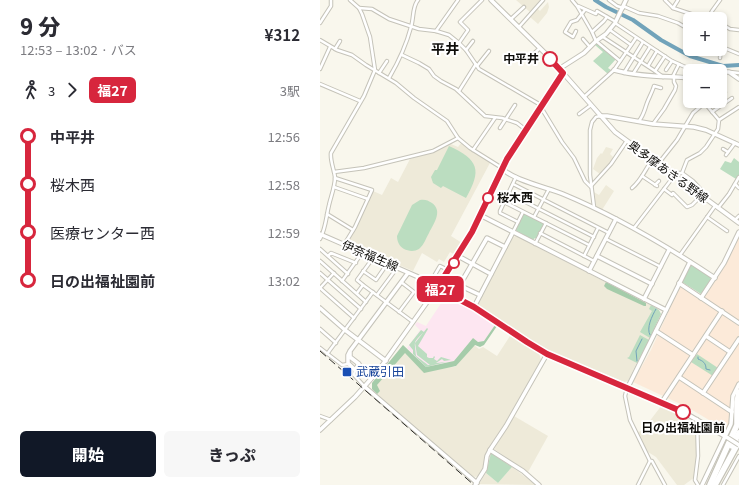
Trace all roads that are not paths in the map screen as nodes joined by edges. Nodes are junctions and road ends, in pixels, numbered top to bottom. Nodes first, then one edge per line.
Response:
1 (330, 0) edge
2 (350, 0) edge
3 (418, 0) edge
4 (458, 0) edge
5 (482, 0) edge
6 (543, 0) edge
7 (572, 0) edge
8 (609, 0) edge
9 (626, 0) edge
10 (665, 0) edge
11 (678, 0) edge
12 (720, 0) edge
13 (493, 1) edge
14 (577, 6) junction
15 (524, 7) dead end
16 (623, 7) junction
17 (360, 8) junction
18 (673, 8) junction
19 (585, 10) junction
20 (685, 12) edge
21 (711, 12) edge
22 (582, 14) junction
23 (607, 17) junction
24 (511, 19) junction
25 (320, 23) edge
26 (616, 23) junction
27 (411, 26) junction
28 (683, 26) edge
29 (519, 27) junction
30 (727, 27) edge
31 (610, 30) junction
32 (739, 30) edge
33 (436, 31) junction
34 (576, 31) dead end
35 (592, 32) junction
36 (603, 36) junction
37 (636, 38) junction
38 (582, 39) dead end
39 (320, 40) edge
40 (340, 41) dead end
41 (473, 41) dead end
42 (596, 41) junction
43 (643, 42) junction
44 (459, 43) junction
45 (630, 45) junction
46 (330, 47) junction
47 (591, 47) junction
48 (650, 47) junction
49 (540, 48) junction
50 (335, 49) junction
51 (727, 49) edge
52 (466, 50) junction
53 (490, 51) dead end
54 (657, 51) junction
55 (626, 52) junction
56 (739, 54) edge
57 (402, 55) junction
58 (665, 56) junction
59 (634, 57) junction
60 (529, 59) dead end
61 (672, 60) junction
62 (387, 61) dead end
63 (620, 61) junction
64 (641, 62) junction
65 (679, 64) junction
66 (477, 65) junction
67 (648, 66) junction
68 (683, 66) edge
69 (320, 69) edge
70 (559, 69) junction
71 (375, 70) junction
72 (614, 70) junction
73 (666, 70) dead end
74 (655, 71) junction
75 (729, 72) joint
76 (379, 73) junction
77 (563, 73) junction
78 (624, 73) junction
79 (739, 73) edge
80 (633, 74) junction
81 (663, 76) junction
82 (673, 76) junction
83 (683, 77) edge
84 (388, 78) junction
85 (739, 79) edge
86 (320, 84) edge
87 (661, 88) dead end
88 (459, 91) junction
89 (584, 97) junction
90 (732, 98) dead end
91 (360, 101) junction
92 (515, 105) dead end
93 (591, 105) junction
94 (541, 106) junction
95 (739, 107) edge
96 (698, 108) edge
97 (709, 108) edge
98 (712, 112) junction
99 (579, 114) dead end
100 (600, 116) junction
101 (495, 118) junction
102 (505, 120) junction
103 (719, 120) junction
104 (639, 122) junction
105 (653, 124) junction
106 (685, 126) junction
107 (500, 128) dead end
108 (526, 130) junction
109 (715, 134) junction
110 (458, 138) junction
111 (626, 142) junction
112 (737, 144) edge
113 (723, 149) dead end
114 (473, 150) junction
115 (652, 160) junction
116 (658, 165) junction
117 (502, 168) junction
118 (334, 172) junction
119 (682, 173) junction
120 (642, 176) junction
121 (674, 176) junction
122 (516, 177) junction
123 (739, 177) edge
124 (335, 178) junction
125 (659, 181) dead end
126 (513, 184) junction
127 (735, 184) junction
128 (591, 186) junction
129 (334, 187) junction
130 (549, 188) junction
131 (632, 188) dead end
132 (739, 188) edge
133 (664, 189) junction
134 (508, 193) junction
135 (702, 197) junction
136 (368, 199) junction
137 (543, 200) junction
138 (504, 202) junction
139 (594, 207) junction
140 (717, 207) junction
141 (539, 208) junction
142 (523, 212) junction
143 (327, 214) junction
144 (480, 216) junction
145 (739, 216) edge
146 (534, 217) junction
147 (707, 217) junction
148 (616, 219) junction
149 (735, 220) junction
150 (518, 222) junction
151 (546, 223) junction
152 (739, 223) edge
153 (598, 228) junction
154 (634, 228) junction
155 (353, 230) junction
156 (727, 231) dead end
157 (512, 232) junction
158 (739, 232) edge
159 (609, 233) junction
160 (540, 234) junction
161 (321, 236) edge
162 (594, 237) junction
163 (606, 239) junction
164 (535, 244) junction
165 (344, 245) junction
166 (589, 245) junction
167 (505, 247) junction
168 (320, 249) edge
169 (669, 250) junction
170 (362, 253) junction
171 (680, 255) junction
172 (328, 256) junction
173 (458, 256) junction
174 (584, 256) junction
175 (597, 256) junction
176 (372, 258) junction
177 (320, 261) edge
178 (594, 261) junction
179 (690, 262) junction
180 (356, 263) junction
181 (388, 264) junction
182 (472, 264) junction
183 (661, 267) junction
184 (397, 268) junction
185 (448, 270) junction
186 (363, 271) junction
187 (590, 271) junction
188 (320, 273) edge
189 (334, 273) junction
190 (408, 273) junction
191 (348, 274) junction
192 (491, 274) junction
193 (715, 278) junction
194 (328, 280) junction
195 (342, 281) junction
196 (401, 282) junction
197 (679, 283) junction
198 (429, 284) junction
199 (652, 284) junction
200 (363, 285) junction
201 (320, 288) edge
202 (437, 288) junction
203 (373, 292) junction
204 (357, 293) junction
205 (377, 295) junction
206 (480, 295) junction
207 (702, 298) junction
208 (644, 299) junction
209 (366, 302) junction
210 (386, 302) junction
211 (474, 307) junction
212 (320, 308) edge
213 (361, 309) junction
214 (666, 310) junction
215 (722, 311) junction
216 (400, 312) junction
217 (354, 318) junction
218 (413, 322) junction
219 (739, 323) edge
220 (320, 329) edge
221 (345, 330) junction
222 (656, 330) junction
223 (706, 336) junction
224 (739, 339) edge
225 (358, 340) junction
226 (336, 342) junction
227 (320, 348) edge
228 (350, 351) junction
229 (730, 352) junction
230 (327, 354) junction
231 (547, 354) junction
232 (693, 355) junction
233 (386, 361) junction
234 (348, 364) junction
235 (355, 370) junction
236 (679, 377) junction
237 (739, 384) edge
238 (365, 387) junction
239 (628, 387) junction
240 (739, 392) edge
241 (703, 393) junction
242 (662, 402) junction
243 (732, 412) junction
244 (320, 416) edge
245 (697, 419) junction
246 (331, 420) junction
247 (320, 430) edge
248 (739, 433) edge
249 (726, 437) junction
250 (739, 441) edge
251 (739, 445) edge
252 (490, 450) junction
253 (739, 456) edge
254 (650, 461) junction
255 (720, 474) junction
256 (477, 484) edge
257 (539, 485) edge
258 (638, 485) edge
259 (665, 485) edge
260 (698, 485) edge
261 (702, 485) edge
262 (710, 485) edge
263 (715, 485) edge
264 (723, 485) edge

1 - 25 street
2 - 17 street
3 - 27 street
4 - 33 street
5 - 44 street
6 - 29 street
7 - 14 street
8 - 16 street
9 - 16 street
10 - 18 street
11 - 18 street
12 - 21 street
13 - 24 street, 奥多摩あきる野線
14 - 19 street
14 - 22 street
15 - 24 street
16 - 26 street
16 - 28 street
17 - 27 street
17 - 71 street
18 - 20 street
19 - 22 street
19 - 23 street
22 - 34 street
22 - 35 street
23 - 26 street
23 - 35 street
24 - 29 street, 奥多摩あきる野線
26 - 31 street
26 - 37 street
27 - 33 street
27 - 57 street
29 - 49 street, 奥多摩あきる野線
30 - 32 street
31 - 36 street
31 - 45 street
33 - 44 street
35 - 42 street
36 - 42 street
36 - 55 street
37 - 43 street
37 - 45 street
38 - 47 street
39 - 46 street
40 - 50 street
41 - 52 street
42 - 47 street
42 - 63 street
43 - 48 street
43 - 59 street
44 - 52 street
45 - 55 street
46 - 50 street
46 - 69 street
47 - 70 street
48 - 54 street
48 - 64 street
49 - 60 street
49 - 70 street, 奥多摩あきる野線
50 - 71 street
51 - 56 street
52 - 66 street
53 - 66 street
54 - 58 street
54 - 67 street
55 - 59 street
55 - 63 street
57 - 84 street
57 - 88 street
58 - 61 street
58 - 74 street
59 - 64 street
59 - 78 street
61 - 65 street
61 - 73 street
62 - 76 street
63 - 72 street
64 - 67 street
64 - 80 street
65 - 68 street
65 - 82 street
66 - 88 street
66 - 94 street
67 - 74 street
70 - 77 street, 奥多摩あきる野線
71 - 76 street
71 - 91 street
72 - 78 street
72 - 89 street
74 - 81 street
75 - 79 street
75 - 85 street
76 - 84 street
77 - 89 street, 奥多摩あきる野線
77 - 94 street
78 - 80 street
80 - 81 street
81 - 82 street
82 - 83 street
82 - 105 street
84 - 110 street
86 - 91 street
87 - 104 street
88 - 101 street
89 - 93 street, 奥多摩あきる野線
90 - 98 street
91 - 118 street
92 - 102 street
93 - 99 street
93 - 100 street, 奥多摩あきる野線
94 - 108 street
94 - 128 street
95 - 103 street
96 - 106 street
97 - 98 street
98 - 103 street
100 - 104 street, 奥多摩あきる野線
100 - 111 street, 奥多摩あきる野線
100 - 128 street
101 - 102 street
101 - 114 street
102 - 107 street
102 - 108 street
103 - 109 street
104 - 105 street, 奥多摩あきる野線
105 - 106 street, 奥多摩あきる野線
106 - 109 street, 奥多摩あきる野線
106 - 116 street
108 - 117 street
109 - 112 street, 奥多摩あきる野線
109 - 119 street
110 - 114 street
110 - 118 street
111 - 115 street, 奥多摩あきる野線
111 - 128 street
112 - 113 street
114 - 117 street
115 - 116 street, 奥多摩あきる野線
115 - 120 street
116 - 121 street, 奥多摩あきる野線
117 - 122 street
117 - 144 street
118 - 124 street
119 - 121 street
119 - 135 street
120 - 125 street
120 - 131 street
121 - 133 street
121 - 135 street, 奥多摩あきる野線
122 - 126 street
122 - 130 street
123 - 127 street
124 - 129 street
124 - 136 street
126 - 134 street
126 - 137 street
127 - 132 street
127 - 140 street
128 - 139 street
129 - 136 street
129 - 143 street
130 - 137 street
130 - 139 street
133 - 135 street
133 - 154 street
134 - 138 street
134 - 141 street
135 - 140 street, 奥多摩あきる野線
136 - 155 street
137 - 141 street
137 - 153 street
138 - 142 street
138 - 150 street
139 - 148 street
140 - 147 street
140 - 149 street, 奥多摩あきる野線
141 - 146 street
141 - 162 street
142 - 146 street
142 - 150 street
143 - 155 street
143 - 161 street
144 - 157 street
144 - 173 street
145 - 149 street
146 - 151 street
147 - 156 street
147 - 171 street
148 - 154 street
148 - 159 street
149 - 152 street, 奥多摩あきる野線
150 - 157 street
151 - 160 street
151 - 166 street
153 - 159 street
153 - 162 street
154 - 169 street
155 - 165 street
157 - 164 street
157 - 167 street
158 - 193 street
159 - 163 street
160 - 164 street
160 - 174 street
161 - 165 street, 伊奈福生線
162 - 166 street
163 - 175 street
163 - 183 street
164 - 187 street
165 - 170 street, 伊奈福生線
166 - 174 street
167 - 182 street
167 - 192 street
168 - 172 street
169 - 171 street
169 - 183 street
170 - 176 street, 伊奈福生線
170 - 180 street
171 - 179 street
172 - 180 street
172 - 191 street
173 - 182 street
173 - 185 street
174 - 178 street
175 - 178 street
175 - 199 street
176 - 181 street, 伊奈福生線
176 - 186 street
177 - 189 street
178 - 187 street
179 - 193 street
179 - 197 street
180 - 191 street
181 - 184 street, 伊奈福生線
181 - 186 street
182 - 192 street
182 - 206 street
183 - 199 street
184 - 190 street, 伊奈福生線
184 - 205 street
185 - 198 street
185 - 202 street
186 - 200 street
187 - 208 street
188 - 194 street
189 - 194 street
189 - 195 street
190 - 196 street
190 - 198 street, 伊奈福生線
191 - 195 street
192 - 206 street
193 - 207 street
194 - 201 street
194 - 213 street
195 - 204 street
196 - 210 street
196 - 216 street
197 - 207 street
197 - 214 street
198 - 202 street, 伊奈福生線
199 - 208 street
200 - 203 street
200 - 204 street
201 - 217 street
202 - 211 street, 伊奈福生線
202 - 218 street
203 - 205 street
203 - 209 street
204 - 209 street
205 - 210 street
206 - 211 street
207 - 215 street
208 - 214 street
209 - 213 street
210 - 216 street
210 - 225 street
211 - 231 street, 伊奈福生線
212 - 221 street
213 - 217 street
214 - 222 street
215 - 219 street
215 - 223 street
216 - 218 street
217 - 221 street
218 - 233 street
220 - 226 street
221 - 225 street
221 - 226 street
222 - 232 street
222 - 239 street
223 - 229 street
223 - 232 street
224 - 229 street
225 - 228 street
225 - 233 street
226 - 230 street
227 - 230 street
228 - 234 street
228 - 235 street
229 - 241 street
230 - 234 street
231 - 239 street, 伊奈福生線
231 - 252 street
232 - 236 street
233 - 238 street
234 - 235 street
235 - 238 street
236 - 241 street
236 - 242 street
237 - 243 street
238 - 246 street
238 - 256 street
239 - 242 street, 伊奈福生線
239 - 254 street
240 - 262 highway
241 - 243 street
242 - 245 street, 伊奈福生線
243 - 249 street
244 - 246 street
245 - 249 street, 伊奈福生線
245 - 260 street
246 - 247 street
248 - 262 highway
249 - 251 street, 伊奈福生線, bridge
249 - 261 street
250 - 255 highway
251 - 255 highway
252 - 256 street
252 - 257 street
253 - 264 street
254 - 258 street
254 - 259 street
255 - 263 highway

